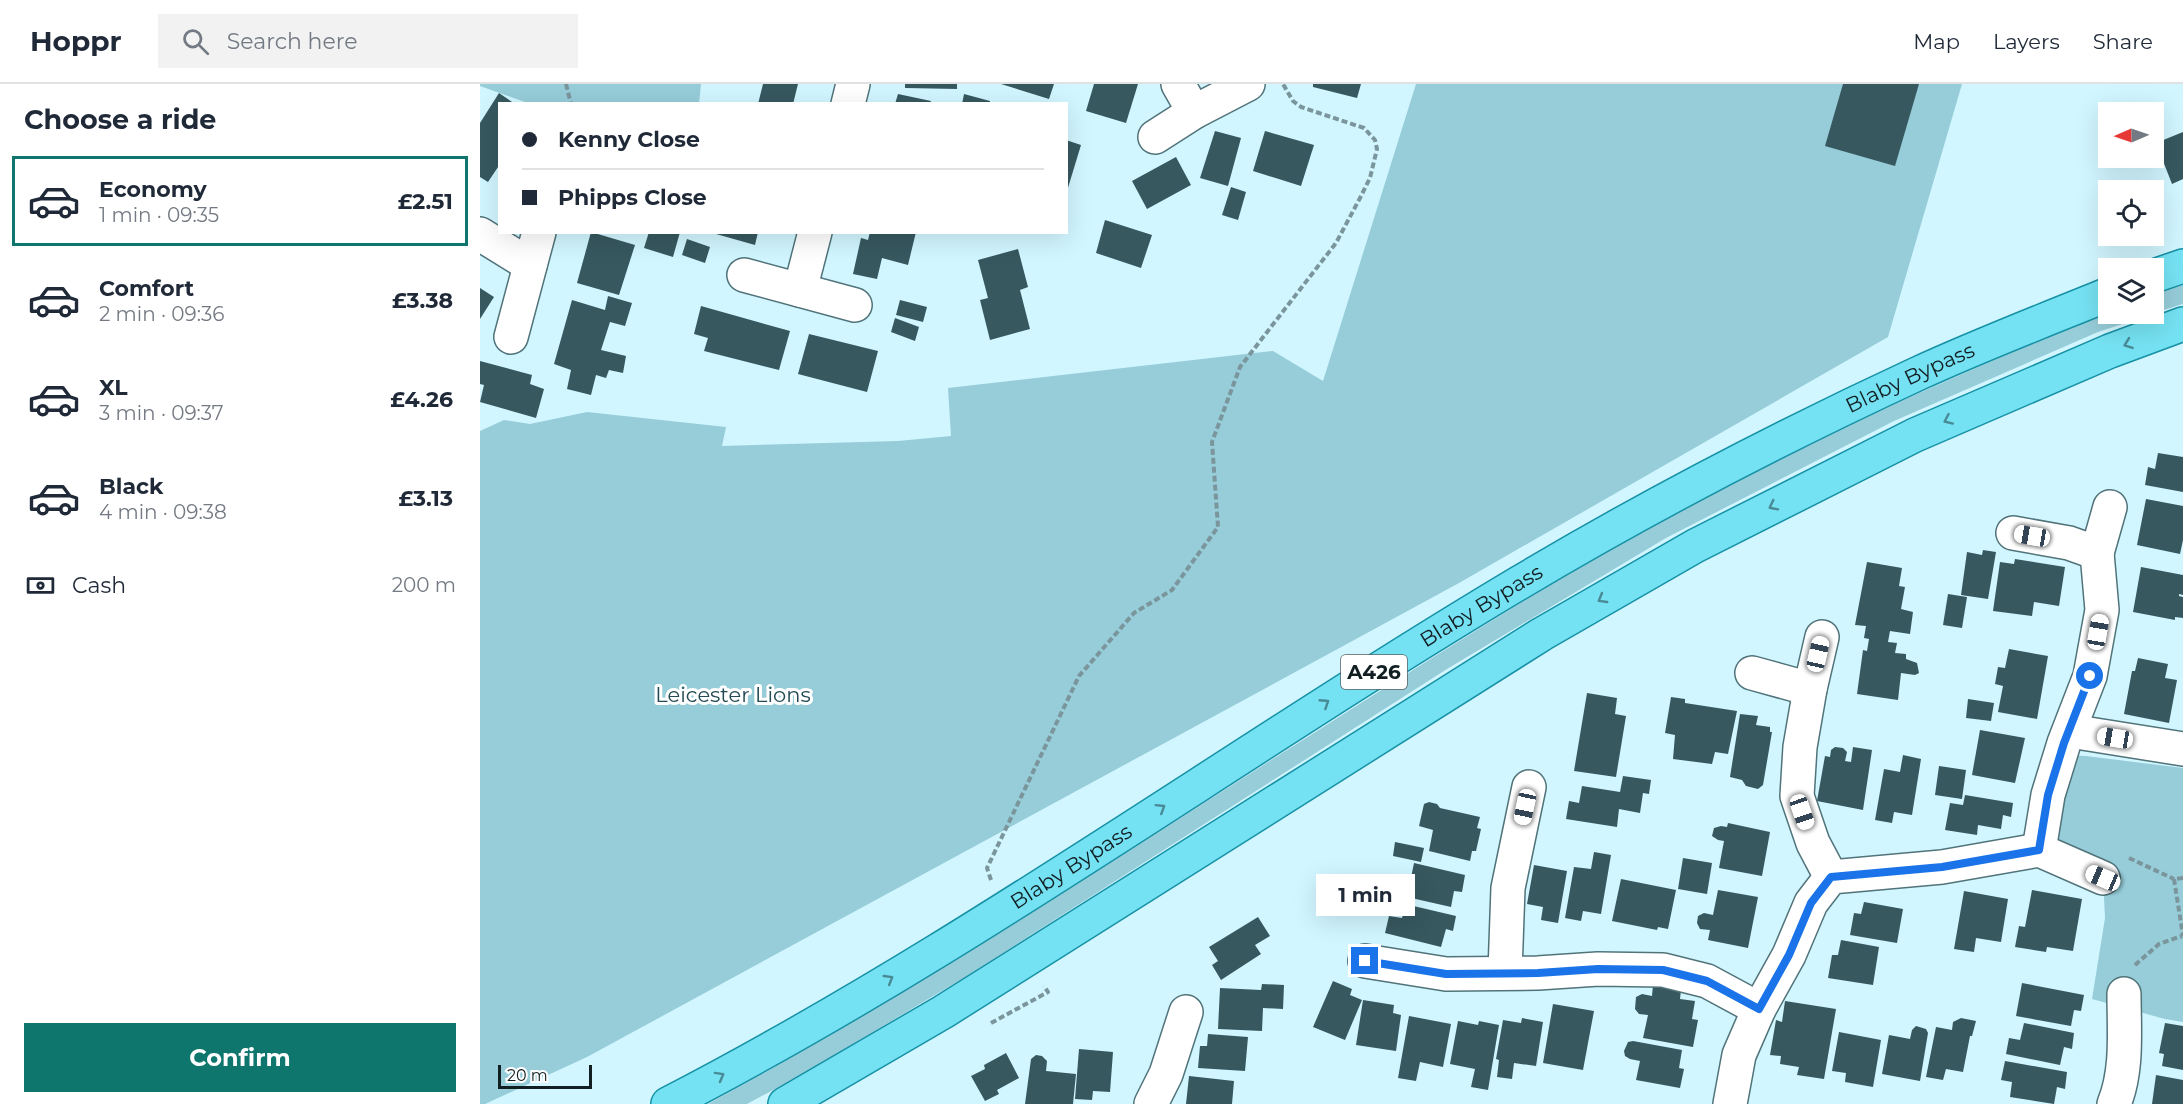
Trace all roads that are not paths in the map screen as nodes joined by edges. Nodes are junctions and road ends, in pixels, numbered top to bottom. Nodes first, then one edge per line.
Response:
1 (853, 84) edge
2 (1178, 84) edge
3 (1248, 84) edge
4 (848, 102) edge
5 (1194, 112) junction
6 (1155, 137) dead end
7 (480, 234) edge
8 (538, 234) edge
9 (814, 234) edge
10 (530, 265) junction
11 (2183, 266) edge
12 (2164, 273) edge
13 (744, 275) dead end
14 (800, 290) junction
15 (2098, 299) edge
16 (855, 305) dead end
17 (2183, 324) edge
18 (511, 337) dead end
19 (2110, 507) dead end
20 (2013, 533) dead end
21 (2097, 553) junction
22 (1822, 637) dead end
23 (1752, 673) dead end
24 (1810, 689) junction
25 (2070, 731) junction
26 (2183, 749) edge
27 (1529, 787) dead end
28 (2039, 850) junction
29 (1831, 877) junction
30 (2103, 878) road end
31 (1365, 961) dead end
32 (1506, 972) junction
33 (2124, 994) road end
34 (1759, 1009) junction
35 (1186, 1012) dead end
36 (668, 1104) edge
37 (785, 1104) edge
38 (1152, 1104) edge
39 (1730, 1104) edge
40 (2114, 1104) edge

1 - 4 street
2 - 5 street
3 - 5 street
5 - 6 street
7 - 10 street
8 - 10 street
9 - 14 street
10 - 18 street
11 - 12 main road
13 - 14 street
14 - 16 street
36 -> 15 main road, Blaby Bypass / A426
17 -> 37 main road, A426
19 - 21 street
20 - 21 street
21 - 25 street
22 - 24 street
23 - 24 street
24 - 29 street
25 - 26 street
25 - 28 street
27 - 32 street
28 - 29 street
28 - 30 street
29 - 34 street
31 - 32 street
32 - 34 street
33 - 40 street
34 - 39 street
35 - 38 street

